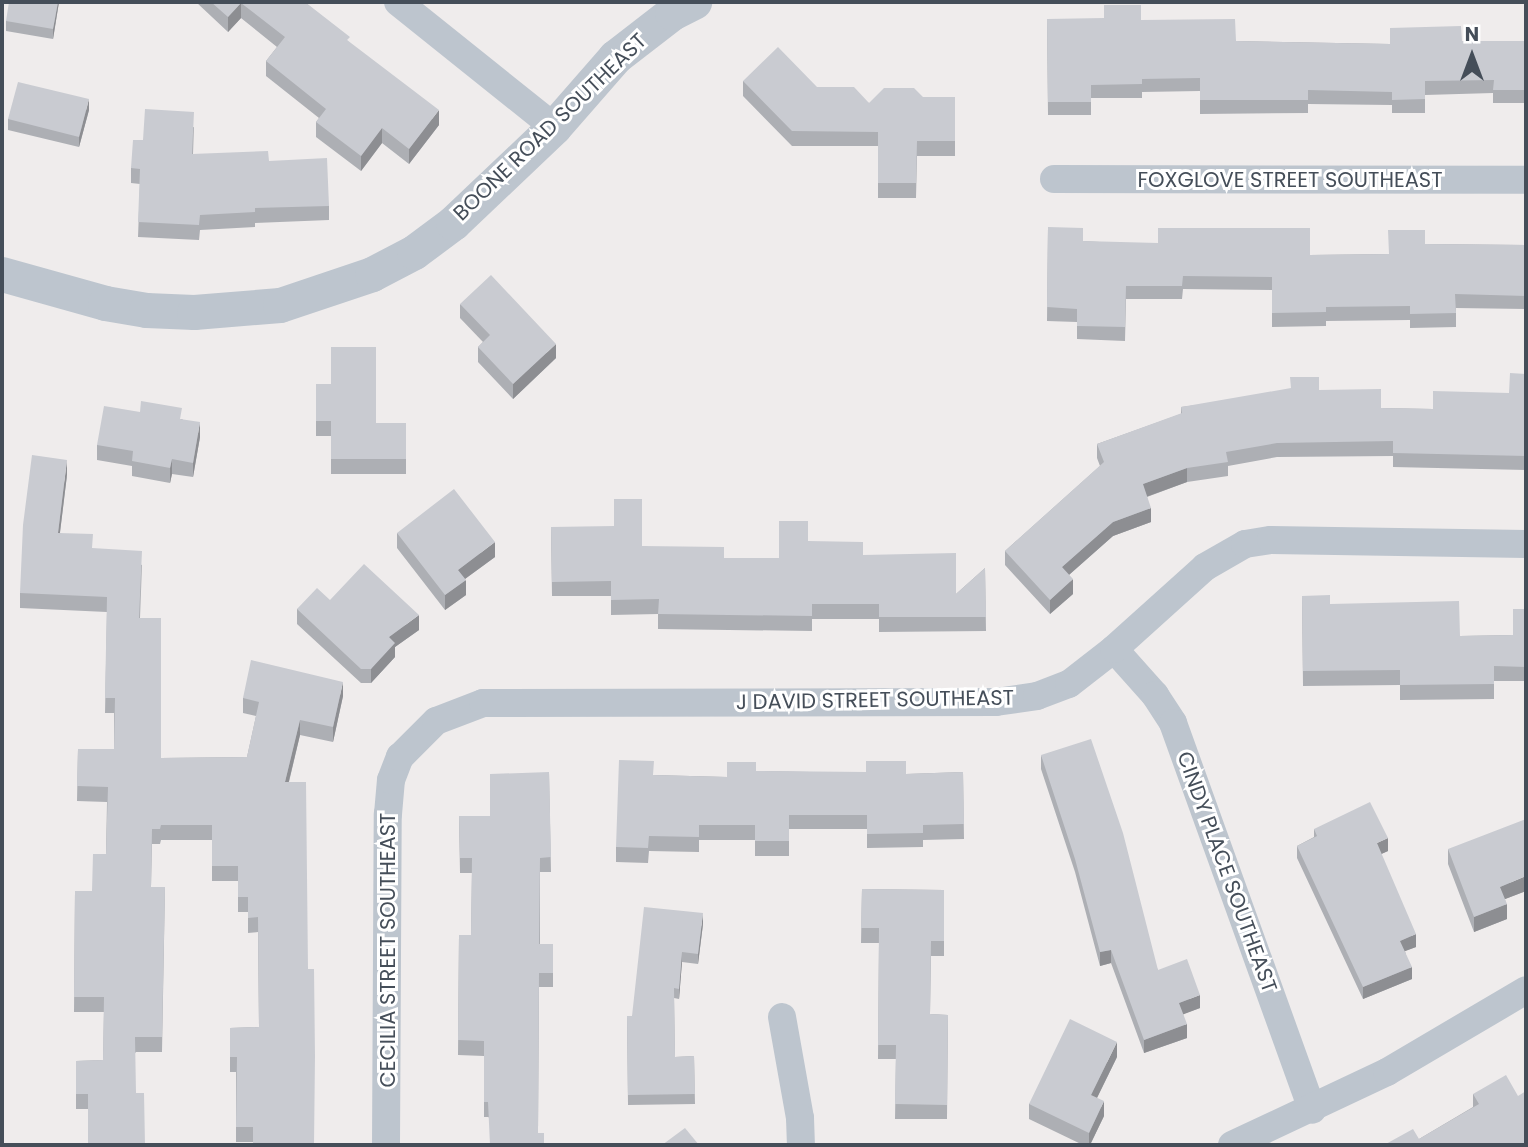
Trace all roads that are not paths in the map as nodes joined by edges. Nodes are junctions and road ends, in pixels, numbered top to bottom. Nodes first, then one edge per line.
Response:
1 (398, 2) edge
2 (694, 2) edge
3 (554, 127) junction
4 (1054, 179) dead end
5 (1526, 180) edge
6 (2, 274) edge
7 (1526, 544) edge
8 (1114, 649) junction
9 (400, 757) joint
10 (1526, 990) edge
11 (782, 1017) dead end
12 (1312, 1110) junction
13 (386, 1145) edge
14 (801, 1145) edge
15 (1232, 1145) edge

1 - 3 street
2 - 3 street, BOONE ROAD SOUTHEAST
3 - 6 street, BOONE ROAD SOUTHEAST
4 - 5 street, FOXGLOVE STREET SOUTHEAST
7 - 8 street, J DAVID STREET SOUTHEAST
8 - 9 street, J DAVID STREET SOUTHEAST
8 - 12 street, CINDY PLACE SOUTHEAST
9 - 13 street, CECILIA STREET SOUTHEAST
10 - 12 street
11 - 14 street
12 - 15 street

